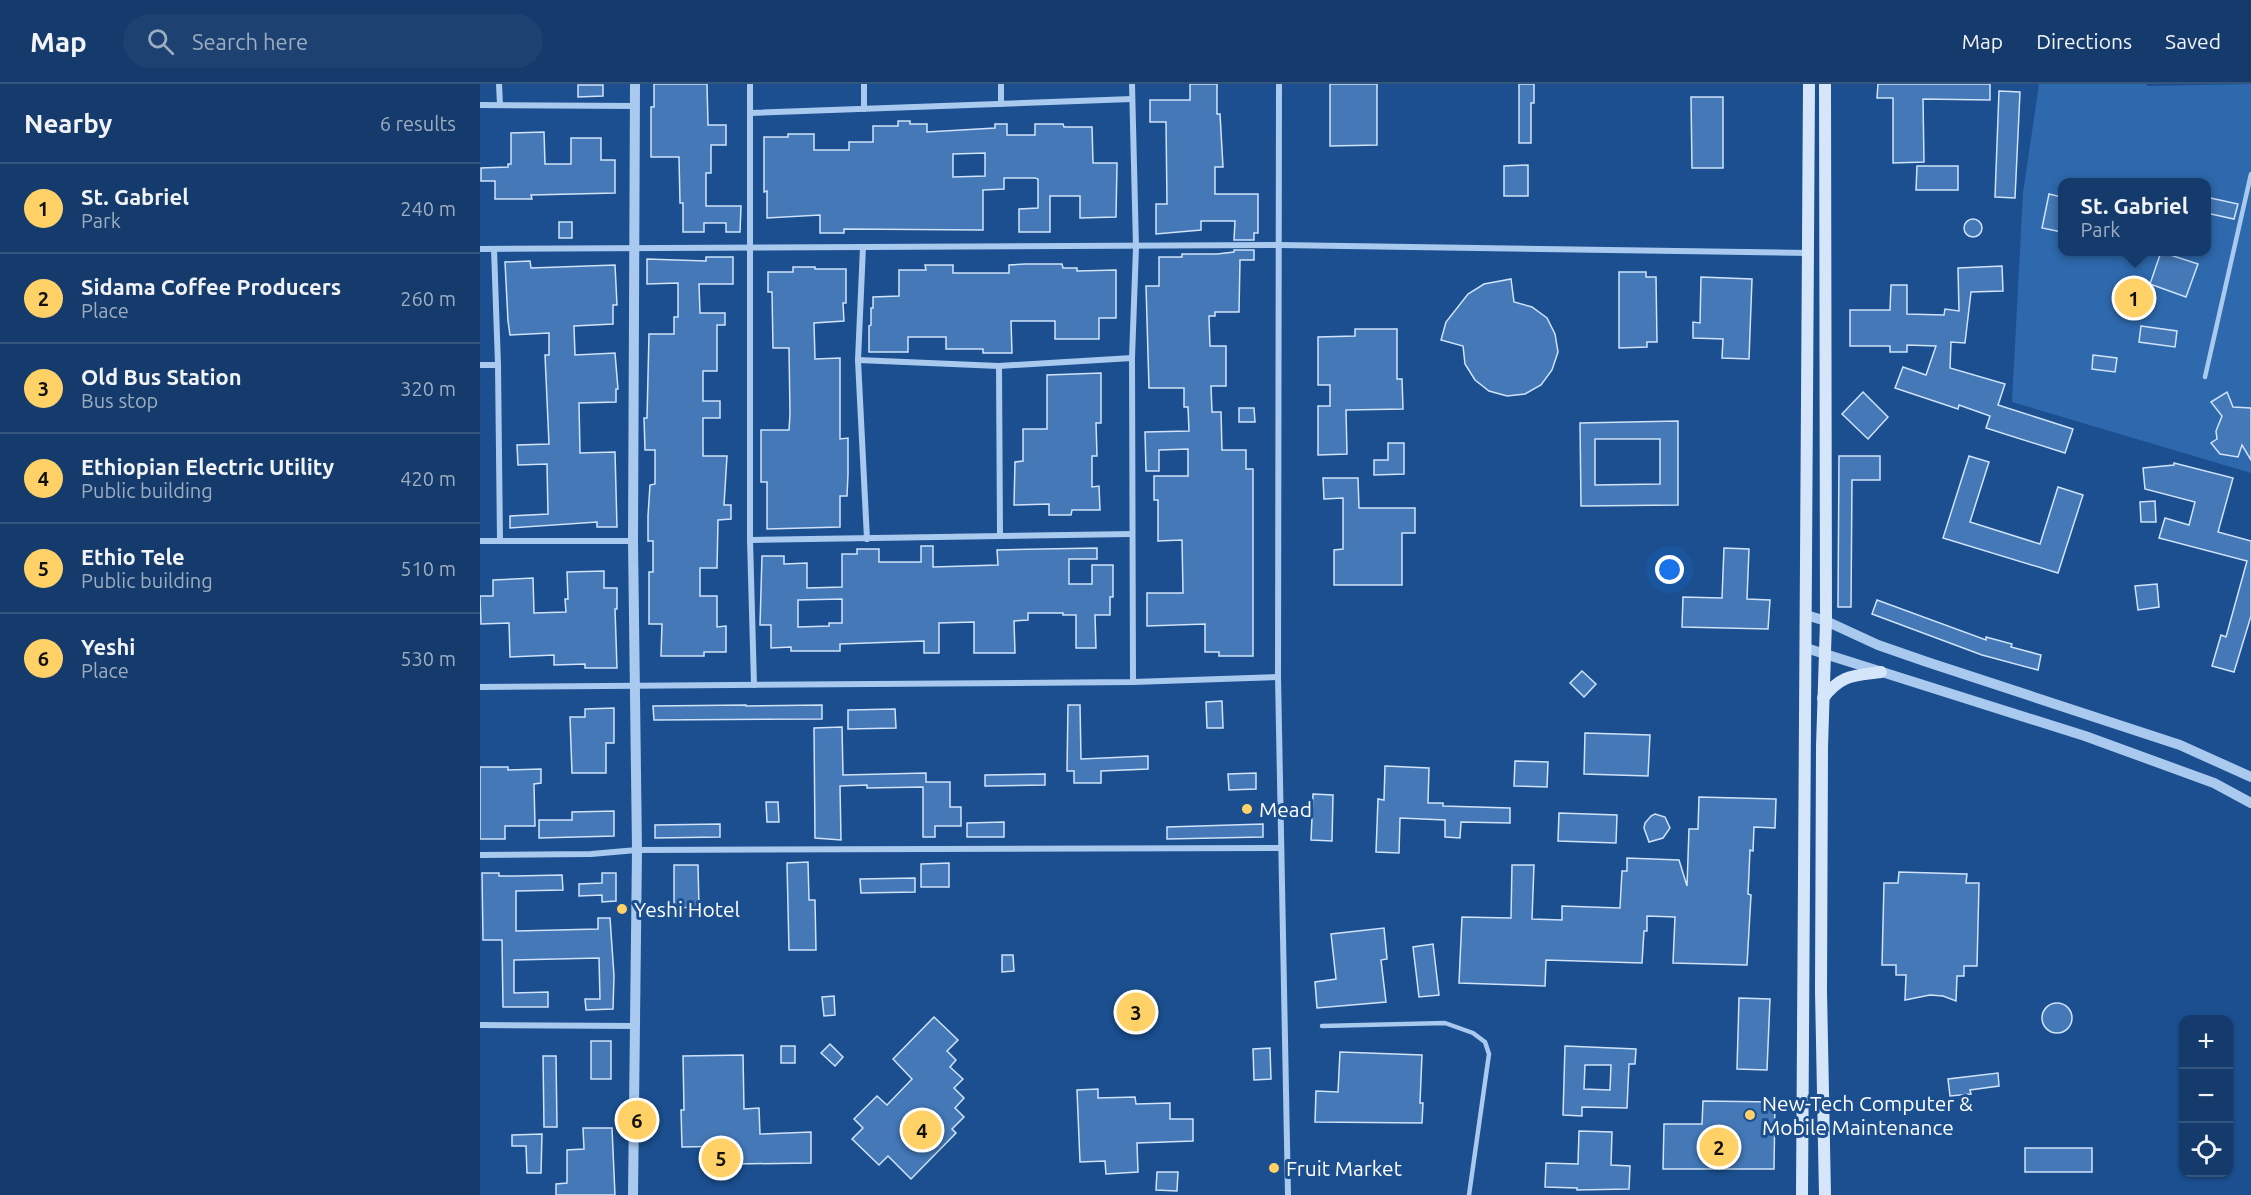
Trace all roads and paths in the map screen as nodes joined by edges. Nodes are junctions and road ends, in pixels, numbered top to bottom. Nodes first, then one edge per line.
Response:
1 (499, 84) edge
2 (635, 84) edge
3 (750, 84) edge
4 (864, 84) edge
5 (1001, 84) edge
6 (1132, 84) edge
7 (1279, 84) edge
8 (1809, 84) edge
9 (1825, 84) edge
10 (1132, 99) junction
11 (1001, 104) junction
12 (480, 105) edge
13 (500, 105) junction
14 (636, 106) junction
15 (864, 109) junction
16 (750, 114) junction
17 (2251, 174) edge
18 (1279, 245) junction
19 (749, 247) junction
20 (863, 247) junction
21 (1136, 247) junction
22 (480, 249) edge
23 (494, 249) junction
24 (635, 249) junction
25 (1808, 253) junction
26 (1132, 358) junction
27 (858, 360) junction
28 (480, 365) edge
29 (498, 365) junction
30 (999, 366) junction
31 (2205, 377) dead end
32 (1132, 534) junction
33 (1000, 536) junction
34 (867, 538) junction
35 (750, 540) junction
36 (480, 541) edge
37 (500, 541) junction
38 (633, 542) junction
39 (1806, 615) junction
40 (1826, 621) junction
41 (1806, 648) junction
42 (1824, 653) junction
43 (1881, 672) junction
44 (1278, 677) junction
45 (1133, 682) junction
46 (754, 685) junction
47 (634, 686) junction
48 (480, 687) edge
49 (1823, 698) junction
50 (2251, 777) edge
51 (2251, 803) edge
52 (1281, 849) junction
53 (637, 850) junction
54 (480, 855) edge
55 (480, 1025) edge
56 (636, 1026) junction
57 (1322, 1026) dead end
58 (633, 1195) edge
59 (1288, 1195) edge
60 (1469, 1195) edge
61 (1803, 1195) edge
62 (1825, 1195) edge

1 - 13 street
2 - 14 street
3 - 16 street
4 - 15 street
5 - 11 street
6 - 10 street
7 - 18 street
8 - 25 main road
9 - 40 main road
10 - 11 street
10 - 21 street
11 - 15 street
12 - 13 street
13 - 14 street
14 - 24 street
15 - 16 street
16 - 19 street
17 - 31 lane
18 - 21 street
18 - 25 street
18 - 44 street
19 - 20 street
19 - 24 street
19 - 35 street
20 - 21 street
20 - 27 street
21 - 26 street
22 - 23 street
23 - 24 street
23 - 29 street
24 - 38 street
25 - 39 main road
26 - 30 street
26 - 32 street
27 - 30 street
27 - 34 street
28 - 29 street
29 - 37 street
30 - 33 street
32 - 33 street
32 - 45 street
33 - 34 street
34 - 35 street
35 - 46 street
36 - 37 street
37 - 38 street
38 - 47 street
39 - 40 street
39 - 41 main road
40 - 42 main road
40 - 50 street
41 - 42 street
41 - 61 main road
42 - 43 street
42 - 49 main road
43 - 49 main road
43 - 51 street
44 - 45 street
44 - 52 street
45 - 46 street
46 - 47 street
47 - 48 street
47 - 53 street
49 - 62 main road
52 - 53 street
52 - 59 street
53 - 54 street
53 - 56 street
55 - 56 street
56 - 58 street
57 - 60 lane

